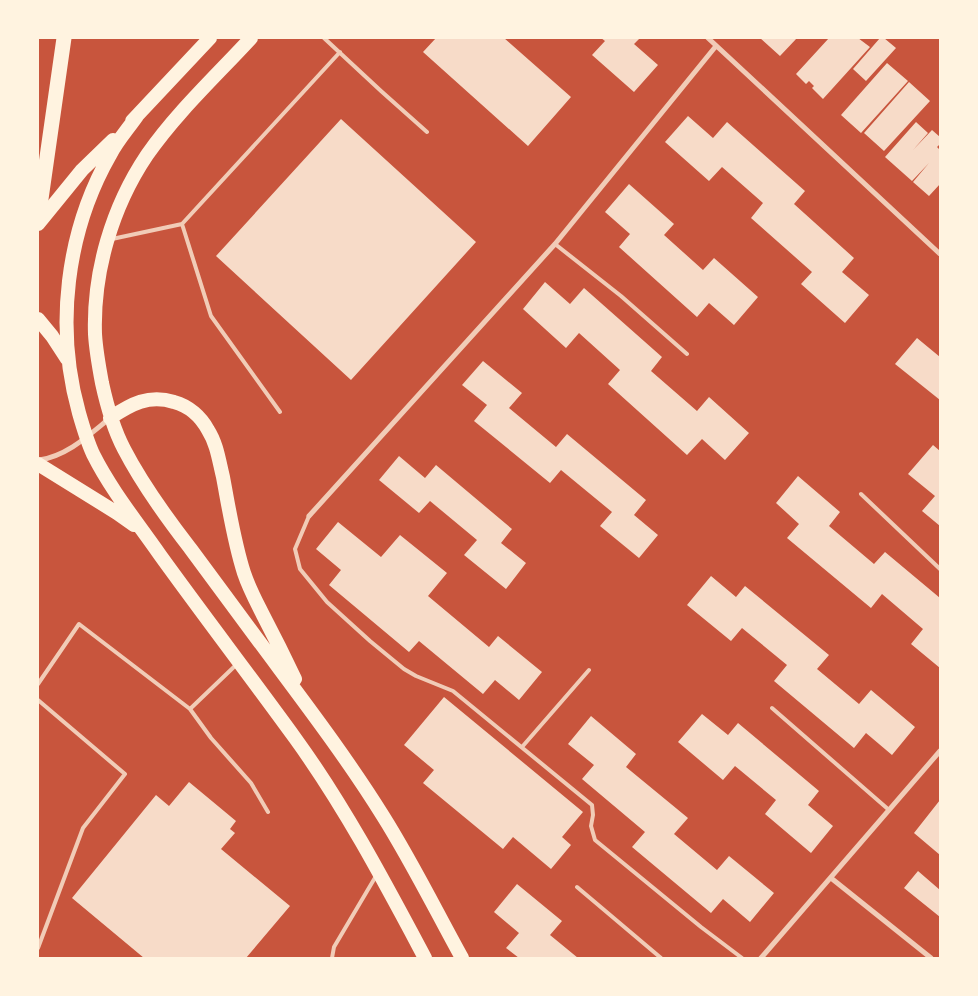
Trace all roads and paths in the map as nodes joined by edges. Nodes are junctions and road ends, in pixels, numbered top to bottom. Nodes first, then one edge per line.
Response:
1 (64, 38) edge
2 (210, 38) edge
3 (251, 38) edge
4 (324, 38) edge
5 (708, 38) edge
6 (716, 46) junction
7 (340, 52) junction
8 (138, 116) junction
9 (427, 132) dead end
10 (38, 220) edge
11 (38, 224) edge
12 (182, 224) junction
13 (108, 240) junction
14 (555, 244) junction
15 (940, 254) edge
16 (38, 319) edge
17 (687, 354) dead end
18 (69, 362) junction
19 (280, 412) dead end
20 (110, 418) junction
21 (86, 437) junction
22 (38, 460) edge
23 (38, 464) edge
24 (861, 494) dead end
25 (309, 516) joint
26 (143, 531) junction
27 (940, 568) edge
28 (239, 663) junction
29 (589, 670) dead end
30 (38, 684) edge
31 (38, 700) edge
32 (772, 708) dead end
33 (190, 709) junction
34 (310, 709) junction
35 (522, 747) junction
36 (940, 751) edge
37 (890, 810) junction
38 (268, 812) dead end
39 (378, 872) junction
40 (831, 878) junction
41 (577, 886) dead end
42 (38, 948) edge
43 (332, 958) edge
44 (425, 958) edge
45 (462, 958) edge
46 (661, 958) edge
47 (742, 958) edge
48 (761, 958) edge
49 (931, 958) edge

1 - 10 highway
2 - 8 highway
3 - 13 highway
4 - 7 lane
5 - 6 street
6 - 14 street
6 - 15 street
7 - 9 lane
7 - 12 lane
8 - 11 highway
8 - 18 highway
12 - 13 lane
12 - 19 lane
13 - 20 highway
14 - 17 lane
14 - 25 street
16 - 18 highway
18 - 21 highway
20 - 21 street
20 - 34 highway
20 - 34 highway
21 - 22 street
21 - 26 highway
23 - 26 highway
24 - 27 lane
25 - 35 lane
26 - 28 highway
28 - 33 lane
28 - 39 highway
29 - 35 lane
30 - 33 lane
31 - 42 lane
32 - 37 lane
33 - 38 lane
34 - 45 highway
35 - 47 lane
36 - 37 street
37 - 40 street
39 - 43 lane
39 - 44 highway
40 - 48 street
40 - 49 street
41 - 46 lane

